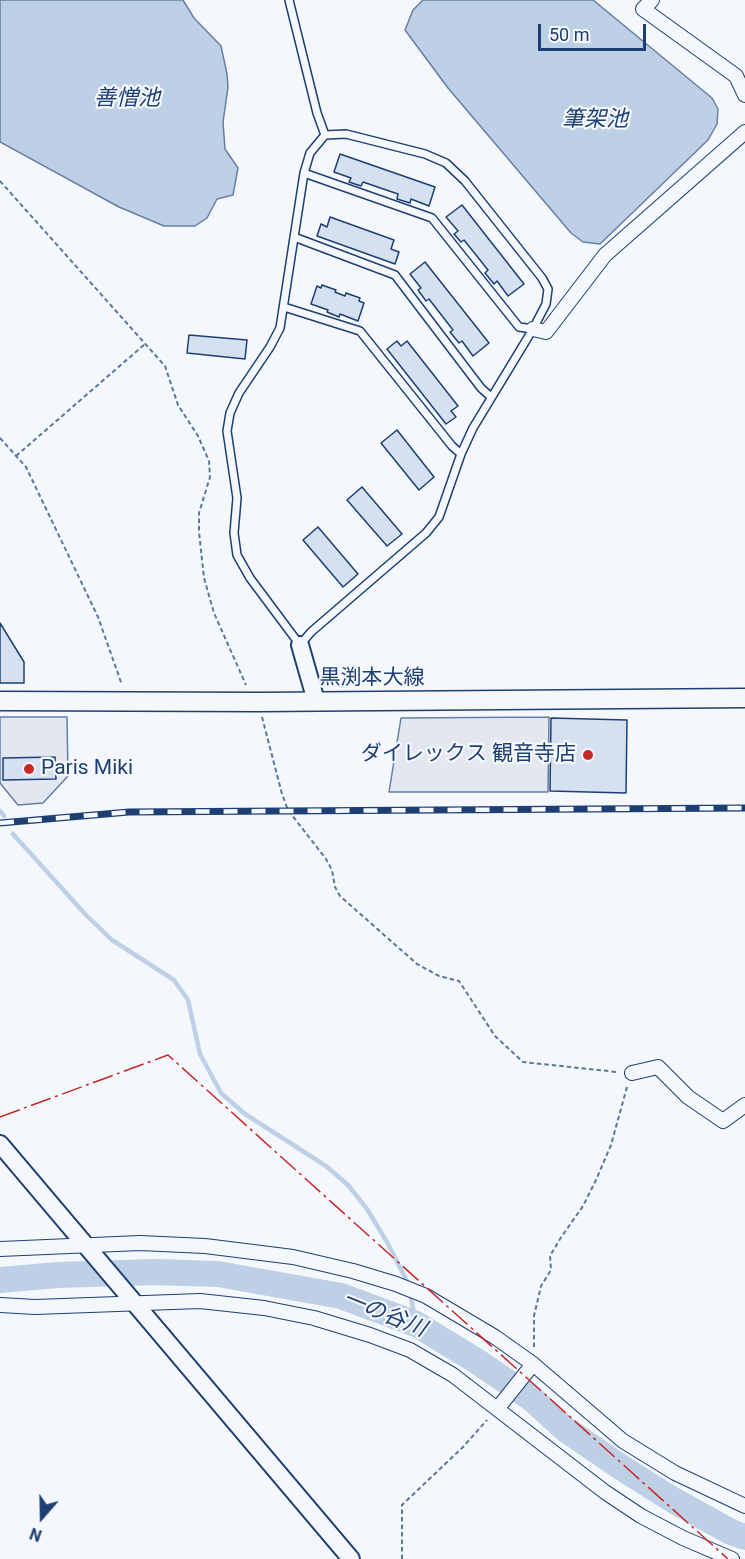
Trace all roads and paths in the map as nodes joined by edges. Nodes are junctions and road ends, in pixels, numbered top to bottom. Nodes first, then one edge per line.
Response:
1 (289, 0) edge
2 (652, 0) edge
3 (745, 95) edge
4 (745, 132) edge
5 (325, 135) junction
6 (304, 172) junction
7 (0, 181) edge
8 (294, 237) junction
9 (284, 307) junction
10 (533, 329) junction
11 (145, 344) junction
12 (491, 397) junction
13 (0, 438) edge
14 (461, 454) junction
15 (16, 456) junction
16 (300, 645) junction
17 (123, 690) dead end
18 (254, 696) junction
19 (745, 698) edge
20 (0, 701) edge
21 (316, 702) junction
22 (632, 1073) junction
23 (745, 1105) edge
24 (0, 1144) edge
25 (83, 1245) junction
26 (0, 1249) edge
27 (134, 1304) junction
28 (0, 1305) edge
29 (533, 1364) junction
30 (498, 1408) junction
31 (745, 1506) edge
32 (351, 1559) edge
33 (402, 1559) edge
34 (732, 1559) edge

1 - 5 lane
2 - 3 street
4 - 10 street
5 - 6 lane
5 - 10 lane
6 - 8 lane
6 - 10 lane
7 - 11 path
8 - 9 lane
8 - 12 lane
9 - 14 lane
9 - 16 lane
10 - 12 lane
11 - 15 path
11 - 18 path
12 - 14 lane
13 - 15 path
14 - 16 lane
15 - 17 path
16 - 21 street
18 - 20 main road, 黒渕本大線
18 - 21 main road, 黒渕本大線
18 - 22 path
19 - 21 main road, 黒渕本大線
22 - 23 street
22 - 29 path
24 - 25 street
25 - 26 street
25 - 27 street
25 - 29 street
27 - 28 street
27 - 30 street
27 - 32 street
29 - 30 street
29 - 31 street
30 - 33 path
30 - 34 street

